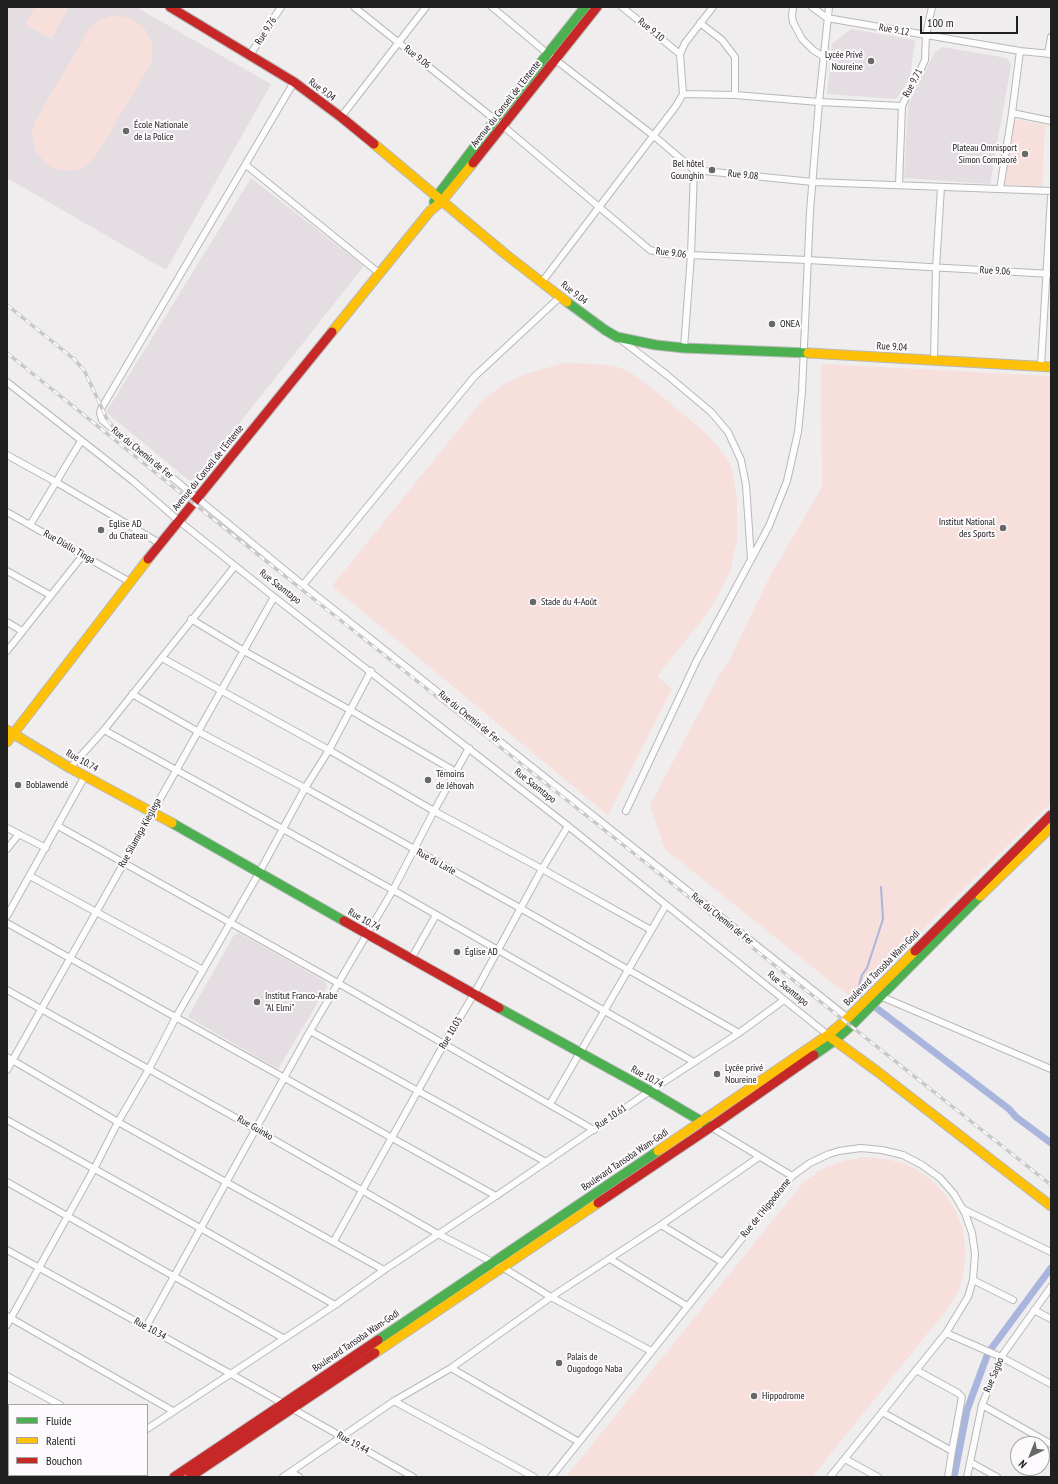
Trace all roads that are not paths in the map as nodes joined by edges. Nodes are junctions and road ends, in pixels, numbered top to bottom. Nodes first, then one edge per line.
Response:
1 (170, 7) edge
2 (281, 7) edge
3 (354, 7) edge
4 (426, 7) edge
5 (492, 7) edge
6 (585, 7) edge
7 (597, 7) edge
8 (622, 7) edge
9 (713, 7) edge
10 (793, 7) edge
11 (812, 7) edge
12 (829, 7) edge
13 (932, 7) edge
14 (181, 10) edge
15 (827, 18) junction
16 (700, 23) junction
17 (926, 35) junction
18 (1051, 38) edge
19 (398, 42) junction
20 (1020, 50) junction
21 (680, 54) junction
22 (1050, 54) edge
23 (250, 55) junction
24 (552, 56) junction
25 (824, 57) junction
26 (294, 82) junction
27 (683, 94) junction
28 (735, 95) junction
29 (819, 102) junction
30 (902, 106) junction
31 (1012, 113) junction
32 (340, 117) junction
33 (495, 120) junction
34 (1051, 121) edge
35 (503, 126) junction
36 (654, 136) junction
37 (246, 165) junction
38 (694, 170) junction
39 (813, 182) junction
40 (899, 184) junction
41 (941, 187) junction
42 (1000, 189) junction
43 (1051, 192) edge
44 (1051, 197) edge
45 (440, 198) junction
46 (600, 207) junction
47 (691, 255) junction
48 (808, 260) junction
49 (936, 268) junction
50 (379, 272) junction
51 (1049, 274) edge
52 (542, 282) junction
53 (560, 297) junction
54 (617, 337) junction
55 (684, 348) junction
56 (804, 353) junction
57 (934, 360) junction
58 (1041, 366) junction
59 (1051, 367) edge
60 (7, 382) edge
61 (81, 441) junction
62 (7, 455) edge
63 (56, 482) junction
64 (198, 498) junction
65 (7, 512) edge
66 (179, 521) junction
67 (30, 525) junction
68 (161, 544) junction
69 (83, 555) junction
70 (751, 560) junction
71 (235, 566) junction
72 (7, 571) edge
73 (130, 582) junction
74 (304, 585) junction
75 (50, 595) junction
76 (274, 597) junction
77 (191, 619) junction
78 (7, 622) edge
79 (22, 631) junction
80 (7, 650) edge
81 (244, 651) junction
82 (162, 658) junction
83 (371, 671) junction
84 (222, 691) junction
85 (132, 694) junction
86 (350, 710) junction
87 (104, 730) junction
88 (197, 731) junction
89 (10, 732) edge
90 (7, 742) edge
91 (469, 748) junction
92 (329, 750) junction
93 (70, 768) junction
94 (176, 770) junction
95 (456, 772) junction
96 (85, 776) junction
97 (305, 788) junction
98 (434, 811) junction
99 (626, 811) dead end
100 (152, 812) junction
101 (1051, 816) edge
102 (58, 826) junction
103 (568, 826) junction
104 (1051, 827) edge
105 (7, 828) edge
106 (283, 830) junction
107 (19, 834) junction
108 (46, 848) junction
109 (7, 849) edge
110 (414, 850) junction
111 (124, 863) junction
112 (542, 869) junction
113 (259, 873) junction
114 (30, 876) junction
115 (393, 890) junction
116 (666, 905) junction
117 (520, 908) junction
118 (96, 911) junction
119 (436, 915) junction
120 (7, 916) edge
121 (7, 923) edge
122 (230, 923) junction
123 (651, 930) junction
124 (368, 935) junction
125 (498, 950) junction
126 (70, 958) junction
127 (411, 959) junction
128 (203, 970) junction
129 (628, 970) junction
130 (338, 983) junction
131 (7, 990) edge
132 (474, 994) junction
133 (880, 996) junction
134 (784, 1000) junction
135 (41, 1009) junction
136 (604, 1010) junction
137 (176, 1017) junction
138 (848, 1018) junction
139 (310, 1031) junction
140 (739, 1032) junction
141 (831, 1038) junction
142 (444, 1044) junction
143 (580, 1053) junction
144 (10, 1059) edge
145 (694, 1062) junction
146 (149, 1069) junction
147 (1051, 1069) edge
148 (7, 1070) edge
149 (284, 1078) junction
150 (418, 1091) junction
151 (650, 1091) junction
152 (550, 1104) junction
153 (7, 1120) edge
154 (702, 1121) junction
155 (118, 1122) junction
156 (711, 1127) junction
157 (255, 1129) junction
158 (594, 1130) junction
159 (392, 1138) junction
160 (759, 1157) junction
161 (546, 1162) junction
162 (94, 1169) junction
163 (792, 1176) junction
164 (7, 1182) edge
165 (227, 1182) junction
166 (363, 1190) junction
167 (496, 1196) junction
168 (1051, 1206) edge
169 (963, 1209) junction
170 (67, 1216) junction
171 (661, 1225) junction
172 (202, 1229) junction
173 (438, 1234) junction
174 (334, 1241) junction
175 (7, 1250) edge
176 (1051, 1252) edge
177 (610, 1260) junction
178 (722, 1262) junction
179 (492, 1263) junction
180 (502, 1267) junction
181 (39, 1268) junction
182 (384, 1270) junction
183 (174, 1276) junction
184 (973, 1280) junction
185 (1051, 1287) edge
186 (551, 1297) junction
187 (1013, 1300) dead end
188 (335, 1305) junction
189 (687, 1306) junction
190 (1034, 1310) junction
191 (9, 1318) edge
192 (1051, 1319) edge
193 (7, 1325) edge
194 (146, 1327) junction
195 (946, 1333) junction
196 (283, 1338) junction
197 (651, 1351) junction
198 (1001, 1357) junction
199 (451, 1368) junction
200 (916, 1370) junction
201 (231, 1374) junction
202 (7, 1376) edge
203 (1051, 1384) edge
204 (394, 1401) junction
205 (58, 1404) edge
206 (282, 1404) junction
207 (982, 1405) junction
208 (292, 1409) junction
209 (173, 1411) junction
210 (882, 1412) junction
211 (148, 1428) edge
212 (342, 1438) junction
213 (579, 1442) junction
214 (1051, 1444) edge
215 (952, 1451) junction
216 (845, 1459) junction
217 (970, 1462) junction
218 (290, 1472) junction
219 (174, 1477) edge
220 (190, 1477) edge
221 (283, 1477) edge
222 (300, 1477) edge
223 (414, 1477) edge
224 (534, 1477) edge
225 (551, 1477) edge
226 (830, 1477) edge
227 (878, 1477) edge
228 (948, 1477) edge
229 (967, 1477) edge
230 (997, 1477) edge

1 - 14 main road, Rue 9.04
2 - 23 street, Rue 9.76
3 - 19 street, Rue 9.06
4 - 19 street
5 - 24 street
6 - 24 main road, Avenue du Conseil de l'Entente
7 - 24 main road, Avenue du Conseil de l'Entente
8 - 21 street, Rue 9.10
9 - 16 street
10 - 25 street
11 - 15 street, Rue 9.12
12 - 15 street
13 - 17 street, Rue 9.71
14 - 23 main road, Rue 9.04
15 - 17 street, Rue 9.12
15 - 25 street
16 - 21 street
16 - 28 street
17 - 20 street, Rue 9.12
17 - 30 street, Rue 9.71
18 - 22 street
19 - 32 street
19 - 33 street, Rue 9.06
20 - 22 street, Rue 9.12
20 - 31 street
21 - 27 street
23 - 26 main road, Rue 9.04
24 - 33 main road, Avenue du Conseil de l'Entente
24 - 35 main road, Avenue du Conseil de l'Entente
24 - 36 street
25 - 29 street
26 - 32 main road, Rue 9.04
26 - 37 street
27 - 28 street
27 - 36 street
28 - 29 street
29 - 30 street
29 - 39 street
30 - 40 street, Rue 9.71
31 - 34 street
31 - 42 street
32 - 45 main road, Rue 9.04
33 - 35 street, Rue 9.06
33 - 45 main road, Avenue du Conseil de l'Entente
35 - 45 main road, Avenue du Conseil de l'Entente
35 - 46 street, Rue 9.06
36 - 38 street
36 - 46 street
37 - 50 street
37 - 64 street, Rue du Chemin de Fer
38 - 39 street, Rue 9.08
38 - 47 street
39 - 40 street, Rue 9.08
39 - 48 street
40 - 41 street, Rue 9.08
41 - 42 street, Rue 9.08
41 - 49 street
42 - 43 street, Rue 9.08
44 - 51 street
45 - 50 main road, Avenue du Conseil de l'Entente
45 - 52 main road, Rue 9.04
46 - 47 street, Rue 9.06
46 - 52 street
47 - 48 street, Rue 9.06
47 - 55 street
48 - 49 street, Rue 9.06
48 - 56 street
49 - 51 street, Rue 9.06
49 - 57 street
50 - 64 main road, Avenue du Conseil de l'Entente
51 - 58 street
52 - 53 main road, Rue 9.04
53 - 54 main road, Rue 9.04
53 - 74 street
54 - 55 main road, Rue 9.04
54 - 70 street
55 - 56 main road, Rue 9.04
56 - 57 main road, Rue 9.04
56 - 70 street
57 - 58 main road, Rue 9.04
58 - 59 main road, Rue 9.04
60 - 61 street, Rue Saamtapo
61 - 63 street
61 - 66 street, Rue Saamtapo
62 - 63 street
63 - 67 street
63 - 68 street
64 - 66 main road, Avenue du Conseil de l'Entente
64 - 74 street, Rue du Chemin de Fer
65 - 67 street, Rue Diallo Tinga
66 - 68 main road, Avenue du Conseil de l'Entente
66 - 71 street, Rue Saamtapo
67 - 69 street, Rue Diallo Tinga
68 - 73 main road, Avenue du Conseil de l'Entente
69 - 73 street, Rue Diallo Tinga
69 - 75 street
70 - 99 street
71 - 76 street, Rue Saamtapo
71 - 77 street
72 - 75 street
73 - 89 main road, Avenue du Conseil de l'Entente
74 - 138 street, Rue du Chemin de Fer
75 - 79 street
76 - 81 street, Rue Silamiga Kieglega
76 - 83 street, Rue Saamtapo
77 - 81 street
77 - 82 street
78 - 79 street
79 - 80 street
81 - 84 street, Rue Silamiga Kieglega
81 - 86 street
82 - 84 street
82 - 85 street
83 - 86 street
83 - 91 street, Rue Saamtapo
84 - 88 street, Rue Silamiga Kieglega
84 - 92 street
85 - 87 street
85 - 88 street, Rue du Larle
86 - 92 street
86 - 95 street
87 - 93 street
87 - 94 street
88 - 94 street, Rue Silamiga Kieglega
88 - 97 street, Rue du Larle
89 - 90 main road, Avenue du Conseil de l'Entente
89 - 93 main road, Rue 10.74
91 - 95 street
91 - 103 street, Rue Saamtapo
92 - 97 street
92 - 98 street
93 - 96 main road, Rue 10.74
94 - 100 street, Rue Silamiga Kieglega
94 - 106 street
95 - 98 street
96 - 100 main road, Rue 10.74
96 - 102 street
97 - 106 street
97 - 110 street, Rue du Larle
98 - 110 street
98 - 112 street
100 - 111 street, Rue Silamiga Kieglega
100 - 113 main road, Rue 10.74
101 - 138 main road, Boulevard Tansoba Wam-Godi
102 - 108 street
102 - 111 street
103 - 112 street, Rue 10.03
103 - 116 street, Rue Saamtapo
104 - 133 main road, Boulevard Tansoba Wam-Godi
105 - 107 street
106 - 113 street
106 - 115 street
107 - 108 street
107 - 109 street
108 - 114 street
110 - 115 street
110 - 117 street, Rue du Larle
111 - 118 street, Rue Silamiga Kieglega
111 - 122 street
112 - 117 street, Rue 10.03
112 - 123 street
113 - 122 street
113 - 124 main road, Rue 10.74
114 - 118 street
114 - 120 street
115 - 119 street
115 - 124 street
116 - 123 street
116 - 134 street, Rue Saamtapo
117 - 125 street, Rue 10.03
117 - 129 street, Rue du Larle
118 - 126 street, Rue Silamiga Kieglega
118 - 128 street
119 - 125 street
119 - 127 street
121 - 126 street
122 - 128 street
122 - 130 street
123 - 129 street
124 - 127 main road, Rue 10.74
124 - 130 street
125 - 132 street, Rue 10.03
125 - 136 street
126 - 135 street, Rue Silamiga Kieglega
126 - 137 street
127 - 132 main road, Rue 10.74
128 - 137 street
129 - 136 street
129 - 140 street, Rue du Larle
130 - 139 street
130 - 142 street
131 - 135 street, Rue Guinko
132 - 142 street, Rue 10.03
132 - 143 main road, Rue 10.74
133 - 141 main road, Boulevard Tansoba Wam-Godi
133 - 147 street
134 - 140 street, Rue 10.61
134 - 141 street, Rue Saamtapo
135 - 144 street, Rue Silamiga Kieglega
135 - 146 street, Rue Guinko
136 - 143 street
136 - 145 street
137 - 146 street
137 - 149 street
138 - 141 main road, Boulevard Tansoba Wam-Godi
139 - 149 street
139 - 150 street
140 - 145 street, Rue 10.61
141 - 154 main road, Boulevard Tansoba Wam-Godi
141 - 156 main road, Boulevard Tansoba Wam-Godi
141 - 168 main road, Rue Saamtapo
142 - 150 street, Rue 10.03
142 - 152 street
143 - 151 main road, Rue 10.74
143 - 152 street
144 - 148 street, Rue Silamiga Kieglega
144 - 155 street
145 - 151 street, Rue 10.61
146 - 155 street
146 - 157 street, Rue Guinko
149 - 157 street
149 - 159 street
150 - 159 street, Rue 10.03
150 - 161 street
151 - 154 main road, Rue 10.74
151 - 158 street, Rue 10.61
152 - 158 street
153 - 162 street
154 - 156 main road, Rue 10.74
154 - 179 main road, Boulevard Tansoba Wam-Godi
155 - 162 street
155 - 165 street
156 - 160 street
156 - 180 main road, Boulevard Tansoba Wam-Godi
157 - 165 street
157 - 166 street, Rue Guinko
158 - 161 street, Rue 10.61
159 - 166 street, Rue 10.03
159 - 167 street
160 - 163 street
160 - 171 street
161 - 167 street, Rue 10.61
162 - 170 street
162 - 172 street
163 - 169 street, Rue de l'Hippodrome
163 - 178 street, Rue de l'Hippodrome
164 - 170 street
165 - 172 street
165 - 174 street
166 - 173 street, Rue Guinko
166 - 174 street, Rue 10.03
167 - 173 street, Rue 10.61
169 - 176 street
169 - 184 street, Rue de l'Hippodrome
170 - 181 street
170 - 183 street
171 - 177 street
171 - 178 street
172 - 183 street
172 - 188 street
173 - 179 street, Rue Guinko
173 - 182 street, Rue 10.61
174 - 182 street
175 - 181 street, Rue 10.34
177 - 186 street
177 - 189 street
178 - 189 street, Rue de l'Hippodrome
179 - 180 street, Rue Guinko
179 - 206 main road, Boulevard Tansoba Wam-Godi
180 - 186 street, Rue Guinko
180 - 208 main road, Boulevard Tansoba Wam-Godi
181 - 191 street
181 - 194 street, Rue 10.34
182 - 188 street, Rue 10.61
183 - 194 street
183 - 196 street
184 - 187 street
184 - 195 street, Rue de l'Hippodrome
185 - 190 street, Rue Sagbo
186 - 197 street, Rue Guinko
186 - 199 street
188 - 196 street, Rue 10.61
189 - 197 street, Rue de l'Hippodrome
190 - 192 street
190 - 198 street, Rue Sagbo
191 - 193 street
191 - 209 street
194 - 201 street, Rue 10.34
195 - 198 street
195 - 200 street, Rue de l'Hippodrome
196 - 201 street, Rue 10.61
197 - 213 street, Rue de l'Hippodrome
198 - 203 street
198 - 207 street, Rue Sagbo
199 - 204 street
199 - 213 street
200 - 210 street, Rue de l'Hippodrome
200 - 215 street
201 - 206 street, Rue 10.34
201 - 209 street, Rue 10.61
202 - 205 street
204 - 212 street
204 - 224 street
206 - 208 street, Rue 10.34
206 - 219 main road, Boulevard Tansoba Wam-Godi
207 - 214 street
207 - 217 street, Rue Sagbo
208 - 212 street, Rue 19.44
208 - 220 main road, Boulevard Tansoba Wam-Godi
209 - 211 street, Rue 10.61
210 - 215 street
210 - 216 street, Rue de l'Hippodrome
212 - 218 street
212 - 223 street, Rue 19.44
213 - 225 street, Rue de l'Hippodrome
215 - 228 street
216 - 226 street, Rue de l'Hippodrome
216 - 227 street
217 - 229 street, Rue Sagbo
217 - 230 street
218 - 221 street
218 - 222 street

